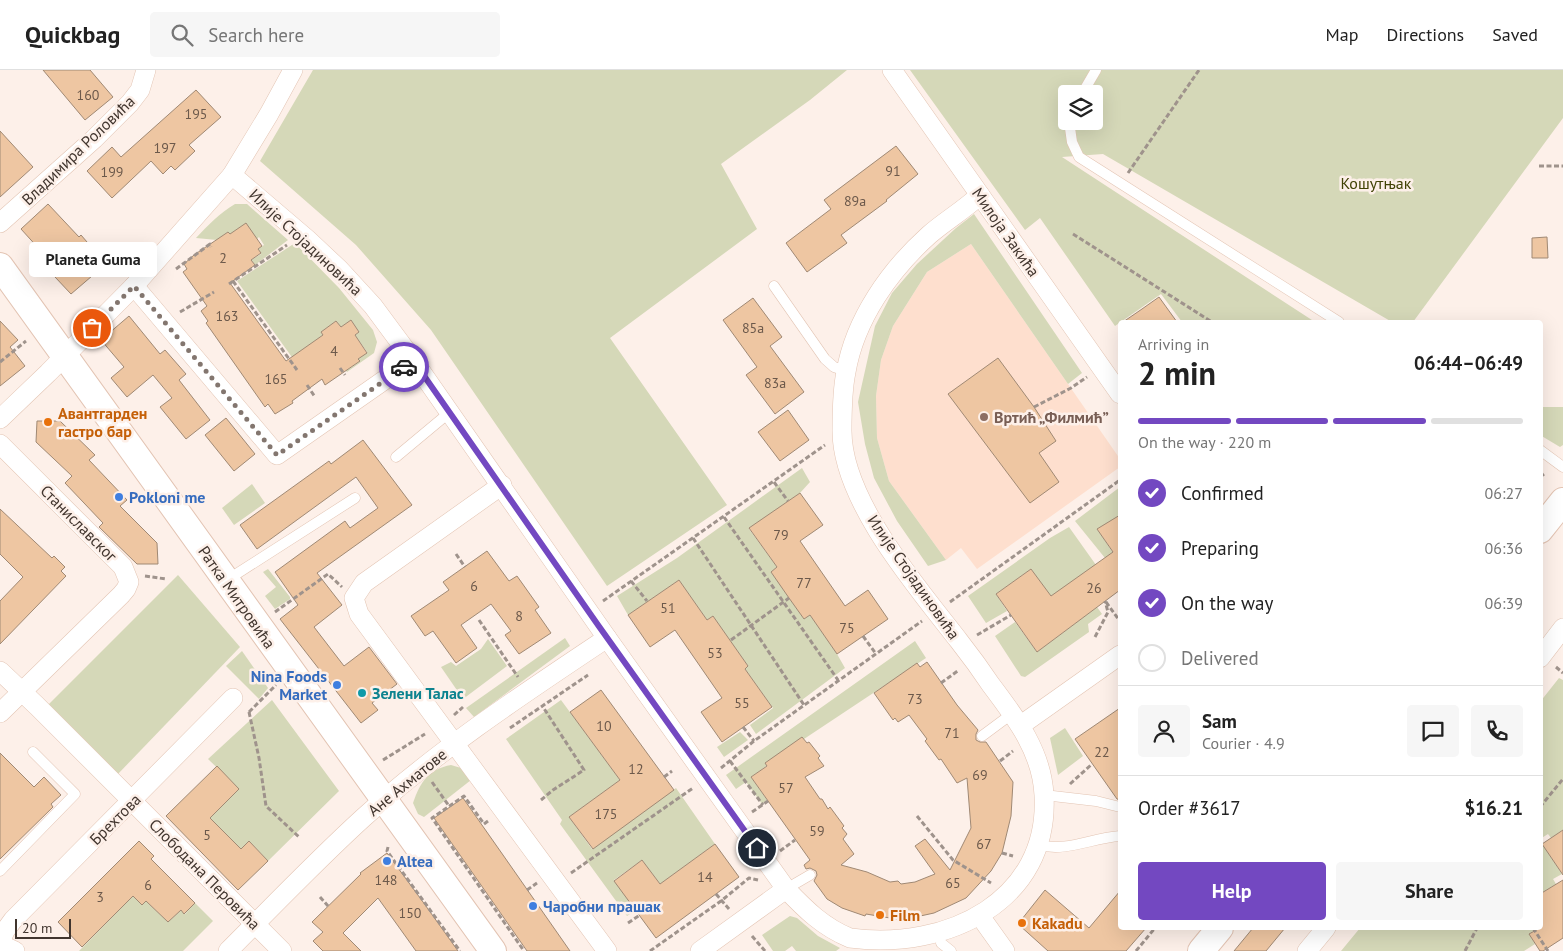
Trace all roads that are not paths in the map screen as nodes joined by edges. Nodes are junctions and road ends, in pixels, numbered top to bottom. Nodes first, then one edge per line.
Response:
1 (146, 70) edge
2 (293, 70) edge
3 (892, 70) edge
4 (1096, 70) edge
5 (1087, 85) edge
6 (1070, 130) edge
7 (232, 175) junction
8 (980, 195) junction
9 (0, 224) edge
10 (0, 266) edge
11 (134, 286) junction
12 (774, 286) dead end
13 (1336, 320) edge
14 (65, 355) junction
15 (413, 360) junction
16 (846, 371) junction
17 (1118, 391) edge
18 (450, 412) junction
19 (0, 419) edge
20 (0, 444) edge
21 (1543, 452) edge
22 (396, 457) dead end
23 (1563, 467) edge
24 (502, 486) junction
25 (355, 498) dead end
26 (1563, 501) edge
27 (1543, 526) edge
28 (226, 581) junction
29 (1563, 628) edge
30 (608, 638) junction
31 (1543, 654) edge
32 (1118, 656) edge
33 (0, 671) edge
34 (22, 691) junction
35 (237, 702) road end
36 (0, 713) edge
37 (1017, 719) junction
38 (982, 736) dead end
39 (454, 744) junction
40 (33, 752) dead end
41 (1050, 795) junction
42 (384, 801) junction
43 (132, 802) junction
44 (1118, 806) edge
45 (1118, 836) edge
46 (1038, 845) junction
47 (0, 872) edge
48 (810, 875) dead end
49 (786, 889) junction
50 (985, 923) junction
51 (255, 924) junction
52 (1218, 930) edge
53 (1324, 930) edge
54 (0, 943) edge
55 (946, 947) edge
56 (878, 949) edge
57 (15, 951) edge
58 (228, 951) edge
59 (282, 951) edge
60 (493, 951) edge
61 (607, 951) edge
62 (700, 951) edge
63 (1005, 951) edge
64 (1201, 951) edge
65 (1307, 951) edge

1 - 9 street, Владимира Роловића
2 - 7 street
3 - 8 street, Милоја Закића
4 - 5 lane
6 - 13 lane
7 - 11 street
7 - 15 street, Илије Стојадиновића
8 - 16 street, Илије Стојадиновића
8 - 17 street, Милоја Закића
10 - 14 main road, Ратка Митровића
11 - 14 street
11 - 15 street
12 - 16 lane
14 - 19 street
14 - 28 main road, Ратка Митровића
15 - 18 street, Илије Стојадиновића
16 - 37 street, Илије Стојадиновића
18 - 22 lane
18 - 24 street, Илије Стојадиновића
20 - 34 street, Станиславског
21 - 23 lane
24 - 30 street, Илије Стојадиновића
24 - 39 street
25 - 28 lane
26 - 27 main road
28 - 42 main road, Ратка Митровића
29 - 31 street
30 - 39 street, Ане Ахматове
30 - 49 street, Илије Стојадиновића
32 - 37 street
33 - 34 street, Слободана Перовића
34 - 36 street, Станиславског
34 - 43 street, Слободана Перовића
35 - 43 street, Брехтова
37 - 38 lane
37 - 41 street, Илије Стојадиновића
39 - 42 street, Ане Ахматове
39 - 61 street
40 - 47 lane
41 - 44 lane
41 - 46 street, Илије Стојадиновића
42 - 51 street, Ане Ахматове
42 - 60 main road, Ратка Митровића
43 - 51 street, Слободана Перовића
43 - 54 street, Брехтова
45 - 46 lane
46 - 50 street, Илије Стојадиновића
48 - 49 lane
49 - 56 street, Илије Стојадиновића
49 - 62 street
50 - 55 street, Илије Стојадиновића
50 - 63 street
51 - 58 street, Ане Ахматове
51 - 59 street, Слободана Перовића
52 - 64 main road
53 - 65 street
54 - 57 street
55 - 56 street, Илије Стојадиновића

